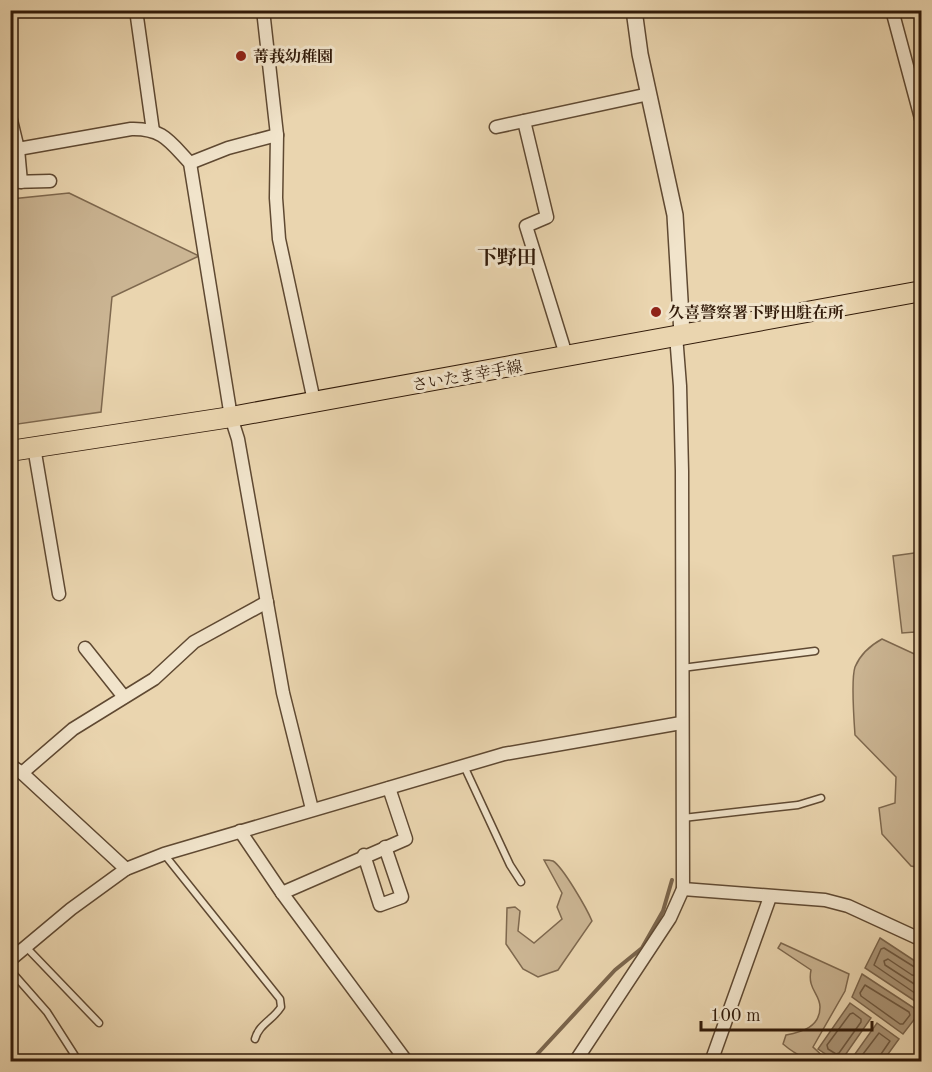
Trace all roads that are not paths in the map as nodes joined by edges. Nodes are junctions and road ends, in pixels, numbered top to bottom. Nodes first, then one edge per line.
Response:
1 (136, 10) edge
2 (263, 10) edge
3 (634, 10) edge
4 (892, 10) edge
5 (649, 94) junction
6 (10, 116) edge
7 (524, 121) junction
8 (921, 122) edge
9 (496, 127) dead end
10 (153, 131) junction
11 (277, 135) junction
12 (18, 149) junction
13 (190, 163) junction
14 (50, 181) dead end
15 (16, 182) edge
16 (921, 291) edge
17 (679, 335) junction
18 (567, 358) junction
19 (314, 401) junction
20 (231, 417) junction
21 (34, 447) junction
22 (10, 450) edge
23 (59, 594) dead end
24 (267, 602) junction
25 (85, 648) dead end
26 (815, 651) dead end
27 (682, 668) junction
28 (124, 697) junction
29 (681, 723) junction
30 (10, 765) edge
31 (463, 765) junction
32 (22, 773) junction
33 (389, 788) junction
34 (821, 798) dead end
35 (312, 809) junction
36 (683, 818) junction
37 (240, 831) junction
38 (385, 847) junction
39 (164, 854) junction
40 (364, 855) junction
41 (126, 869) junction
42 (521, 882) dead end
43 (683, 889) junction
44 (282, 893) junction
45 (770, 897) junction
46 (921, 940) edge
47 (25, 946) junction
48 (10, 960) edge
49 (10, 970) edge
50 (99, 1023) dead end
51 (255, 1039) dead end
52 (79, 1062) edge
53 (406, 1062) edge
54 (575, 1062) edge
55 (711, 1062) edge

1 - 10 street
2 - 11 street
3 - 5 street
4 - 8 street
5 - 7 street
5 - 17 street
6 - 12 street
7 - 9 street
7 - 18 street
10 - 12 street
10 - 13 street
11 - 13 street
11 - 19 street
12 - 15 street
13 - 20 street
14 - 15 street
16 - 17 main road, さいたま幸手線
17 - 18 main road, さいたま幸手線
17 - 27 street
18 - 19 main road, さいたま幸手線
19 - 20 main road, さいたま幸手線
20 - 21 main road, さいたま幸手線
20 - 24 street
21 - 22 main road, さいたま幸手線
21 - 23 street
24 - 28 street
24 - 35 street
25 - 28 street
26 - 27 lane
27 - 29 street
28 - 32 street
29 - 31 street
29 - 36 street
30 - 32 street
31 - 33 street
31 - 42 lane
32 - 41 street
33 - 35 street
33 - 38 street
34 - 36 lane
35 - 37 street
36 - 43 street
37 - 39 street
37 - 44 street
38 - 40 street
38 - 40 street
39 - 41 street
39 - 51 lane
40 - 44 street
41 - 47 street
43 - 45 street
43 - 54 street
44 - 53 street
45 - 46 street
45 - 55 street
47 - 48 street
47 - 50 lane
49 - 52 lane

